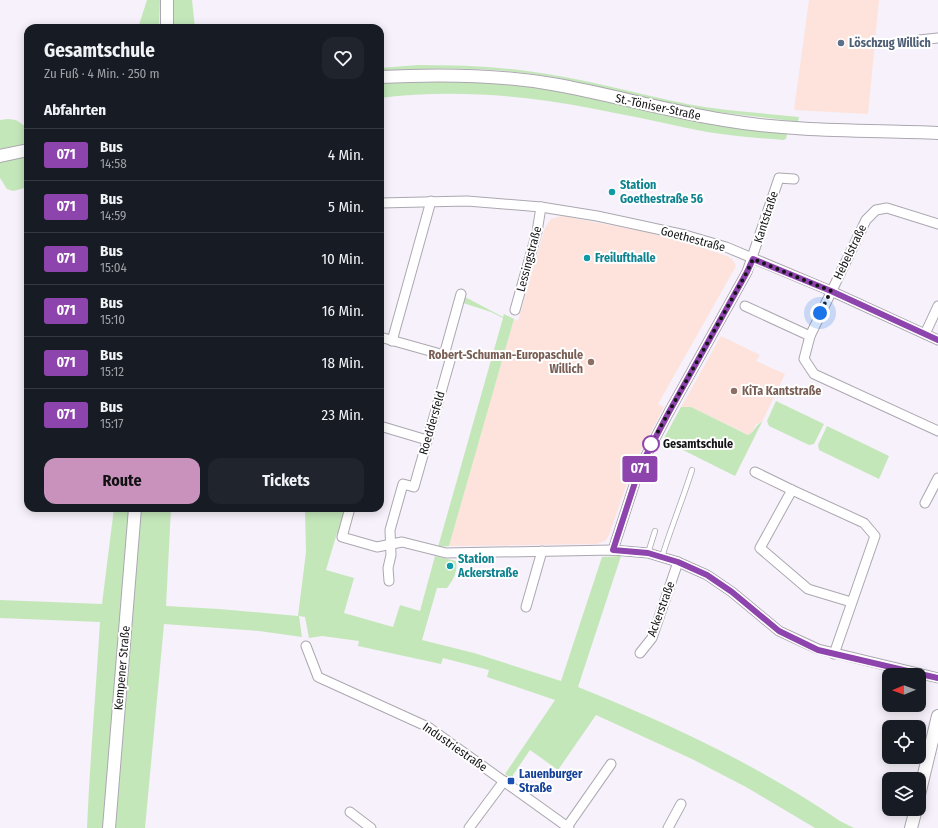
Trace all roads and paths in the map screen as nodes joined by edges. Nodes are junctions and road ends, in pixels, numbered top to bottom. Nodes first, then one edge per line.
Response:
1 (167, 0) edge
2 (167, 24) edge
3 (938, 38) edge
4 (919, 40) dead end
5 (384, 77) edge
6 (938, 133) edge
7 (24, 151) edge
8 (0, 156) edge
9 (794, 179) dead end
10 (431, 201) junction
11 (384, 203) edge
12 (541, 206) junction
13 (938, 224) edge
14 (753, 259) junction
15 (831, 291) junction
16 (461, 294) dead end
17 (745, 306) dead end
18 (938, 306) edge
19 (515, 310) dead end
20 (925, 334) junction
21 (810, 336) junction
22 (384, 338) edge
23 (938, 340) edge
24 (392, 341) junction
25 (444, 355) junction
26 (384, 427) edge
27 (938, 431) edge
28 (427, 440) junction
29 (692, 470) dead end
30 (755, 472) dead end
31 (938, 478) edge
32 (792, 490) junction
33 (925, 503) dead end
34 (135, 512) edge
35 (349, 512) edge
36 (655, 531) dead end
37 (391, 544) junction
38 (613, 550) junction
39 (542, 551) junction
40 (648, 553) junction
41 (662, 557) junction
42 (678, 562) junction
43 (389, 581) dead end
44 (850, 602) junction
45 (526, 607) dead end
46 (306, 646) dead end
47 (640, 653) dead end
48 (834, 654) junction
49 (938, 678) edge
50 (938, 720) edge
51 (611, 764) dead end
52 (925, 772) edge
53 (504, 781) junction
54 (681, 804) dead end
55 (350, 812) dead end
56 (914, 816) edge
57 (568, 827) edge
58 (109, 828) edge
59 (371, 828) edge
60 (469, 828) edge
61 (668, 828) edge
62 (911, 828) edge

1 - 2 main road
3 - 4 street
5 - 6 main road, St.-Töniser-Straße
7 - 8 main road
9 - 14 street, Kantstraße
10 - 11 street, Goethestraße
10 - 12 street, Goethestraße
10 - 24 street
12 - 14 street, Goethestraße
12 - 19 street, Lessingstraße
13 - 15 street, Hebelstraße
14 - 15 street, Goethestraße
14 - 38 street, Kantstraße
15 - 20 street, Goethestraße
15 - 21 street, Hebelstraße
16 - 25 street, Roeddersfeld
17 - 21 street
18 - 20 street
20 - 23 street, Goethestraße
21 - 27 street, Hebelstraße
22 - 24 street
24 - 25 street
25 - 28 street, Roeddersfeld
26 - 28 street
28 - 37 street, Roeddersfeld
29 - 41 lane
30 - 32 street
31 - 33 street
32 - 44 street
32 - 44 street
34 - 58 main road, Kempener Straße
35 - 37 street
36 - 40 lane
37 - 39 street
37 - 43 street, Roeddersfeld
38 - 39 street
38 - 40 street
39 - 45 street
40 - 41 street
41 - 42 street
42 - 47 street, Ackerstraße
42 - 48 street
44 - 48 street
46 - 53 street, Industriestraße
48 - 49 street
50 - 52 main road
51 - 57 street
53 - 57 street, Industriestraße
53 - 60 street
54 - 61 street
55 - 59 street
56 - 62 main road

